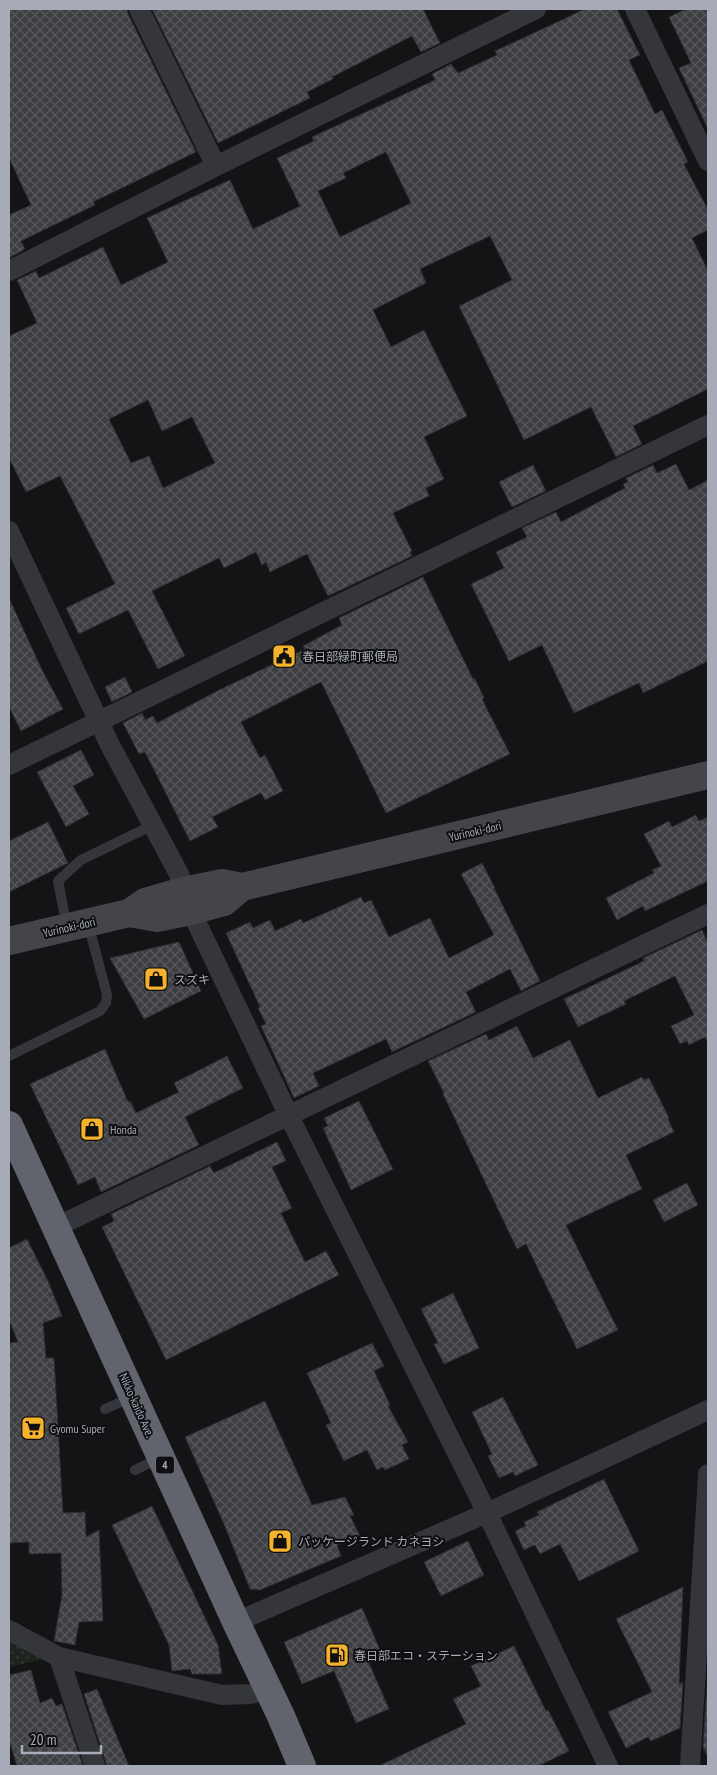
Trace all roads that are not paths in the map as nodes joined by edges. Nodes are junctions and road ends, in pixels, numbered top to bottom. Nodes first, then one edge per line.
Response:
1 (138, 9) edge
2 (536, 9) edge
3 (635, 9) edge
4 (708, 161) edge
5 (216, 166) junction
6 (9, 271) edge
7 (708, 425) edge
8 (9, 532) edge
9 (99, 721) junction
10 (9, 765) edge
11 (708, 775) edge
12 (153, 825) junction
13 (187, 901) junction
14 (708, 914) edge
15 (77, 925) junction
16 (9, 941) edge
17 (9, 1056) edge
18 (289, 1116) junction
19 (9, 1125) edge
20 (56, 1227) junction
21 (133, 1396) junction
22 (105, 1409) dead end
23 (708, 1410) edge
24 (161, 1458) junction
25 (135, 1470) dead end
26 (708, 1474) edge
27 (487, 1512) junction
28 (236, 1622) junction
29 (9, 1630) edge
30 (59, 1657) junction
31 (268, 1690) junction
32 (95, 1766) edge
33 (302, 1766) edge
34 (608, 1766) edge
35 (690, 1766) edge

1 - 5 street
2 - 5 street
3 - 4 street
5 - 6 street
7 - 9 street
8 - 9 street
9 - 10 street
9 - 12 street
11 - 13 street, Yurinoki-dori
12 - 13 street
12 - 15 lane
13 - 15 street, Yurinoki-dori
13 - 18 street
14 - 18 street
15 - 16 street, Yurinoki-dori
15 - 17 lane
18 - 20 street
18 - 27 street
19 - 20 highway, Nikko-kaido Ave. / 4
20 - 21 highway, Nikko-kaido Ave. / 4
21 - 22 lane
21 - 24 highway, Nikko-kaido Ave. / 4
23 - 27 street
24 - 25 lane
24 - 28 highway, Nikko-kaido Ave. / 4
26 - 35 street
27 - 28 street
27 - 34 street
28 - 31 highway, Nikko-kaido Ave. / 4
29 - 30 street
30 - 31 street
30 - 32 street
31 - 33 highway, Nikko-kaido Ave. / 4

